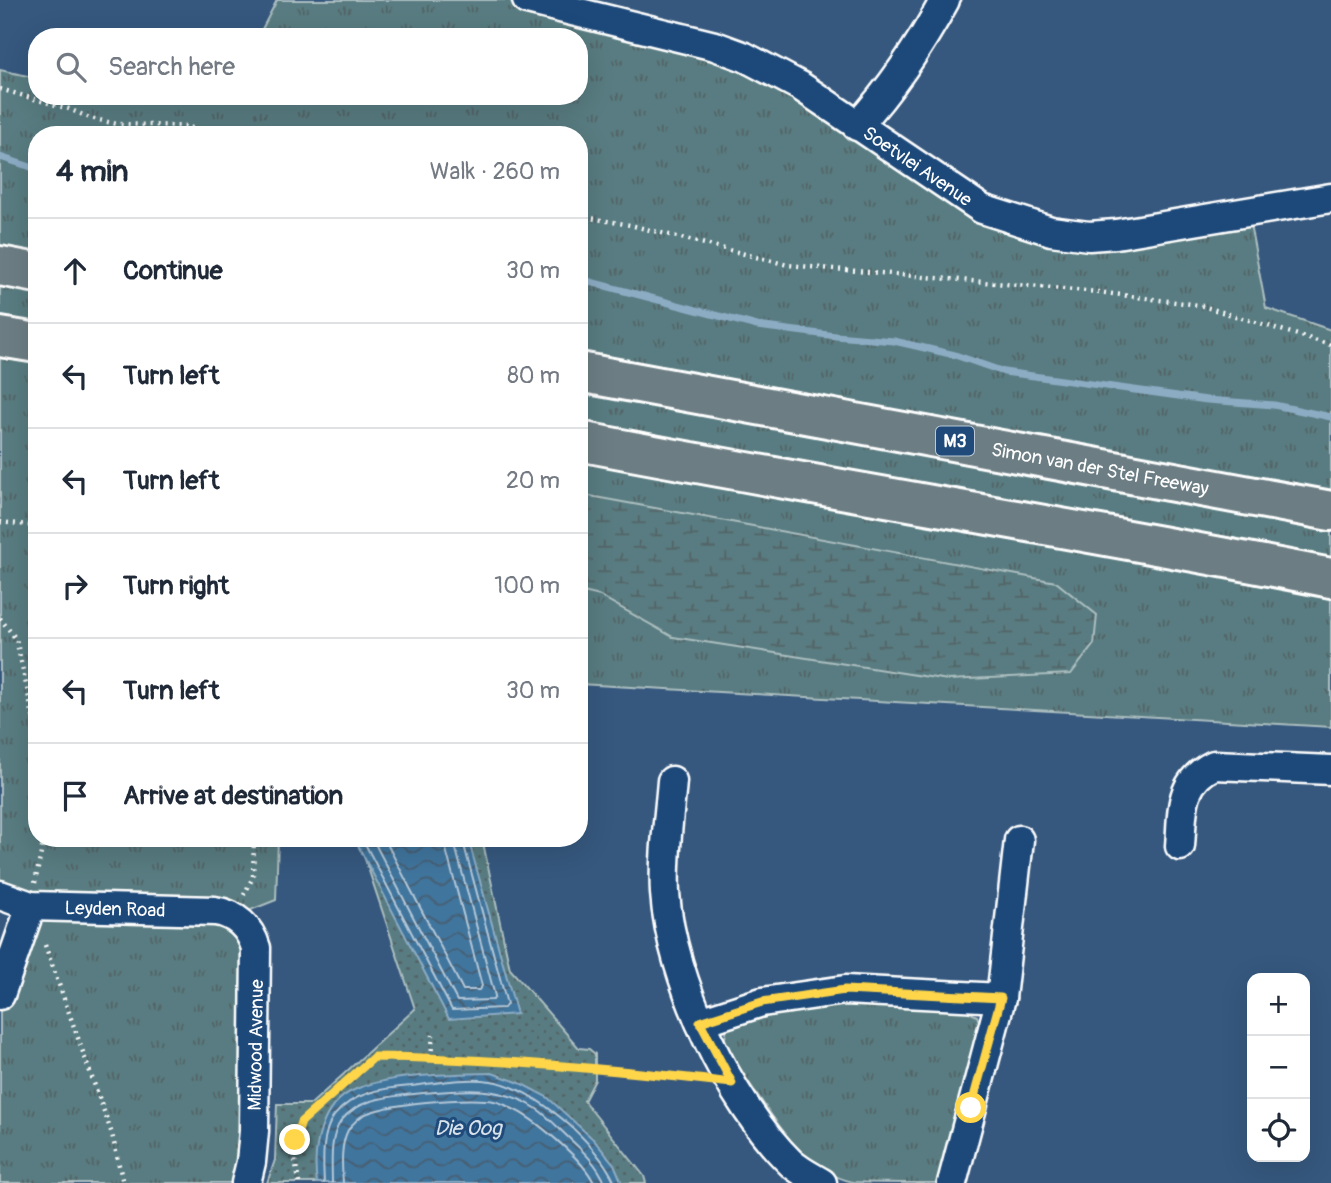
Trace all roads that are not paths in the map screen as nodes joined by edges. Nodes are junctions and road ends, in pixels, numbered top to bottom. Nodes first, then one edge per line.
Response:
1 (527, 0) edge
2 (945, 0) edge
3 (857, 127) junction
4 (1331, 198) edge
5 (0, 267) edge
6 (28, 272) edge
7 (0, 337) edge
8 (28, 342) edge
9 (588, 374) edge
10 (588, 443) edge
11 (1331, 511) edge
12 (1331, 579) edge
13 (1331, 770) edge
14 (672, 781) dead end
15 (1019, 840) dead end
16 (1180, 846) dead end
17 (0, 895) edge
18 (31, 906) junction
19 (237, 906) joint
20 (0, 995) edge
21 (1001, 998) junction
22 (700, 1022) junction
23 (246, 1183) edge
24 (822, 1183) edge
25 (952, 1183) edge

1 - 3 street, Soetvlei Avenue
2 - 3 street
3 - 4 street, Soetvlei Avenue
5 - 6 highway
7 - 8 highway
9 - 11 highway, Simon van der Stel Freeway / M3
10 - 12 highway
13 - 16 street
14 - 22 street
15 - 21 street
17 - 18 street, Leyden Road
18 - 19 street, Leyden Road
18 - 20 street
19 - 23 street, Midwood Avenue
21 - 22 street
21 - 25 street
22 - 24 street

